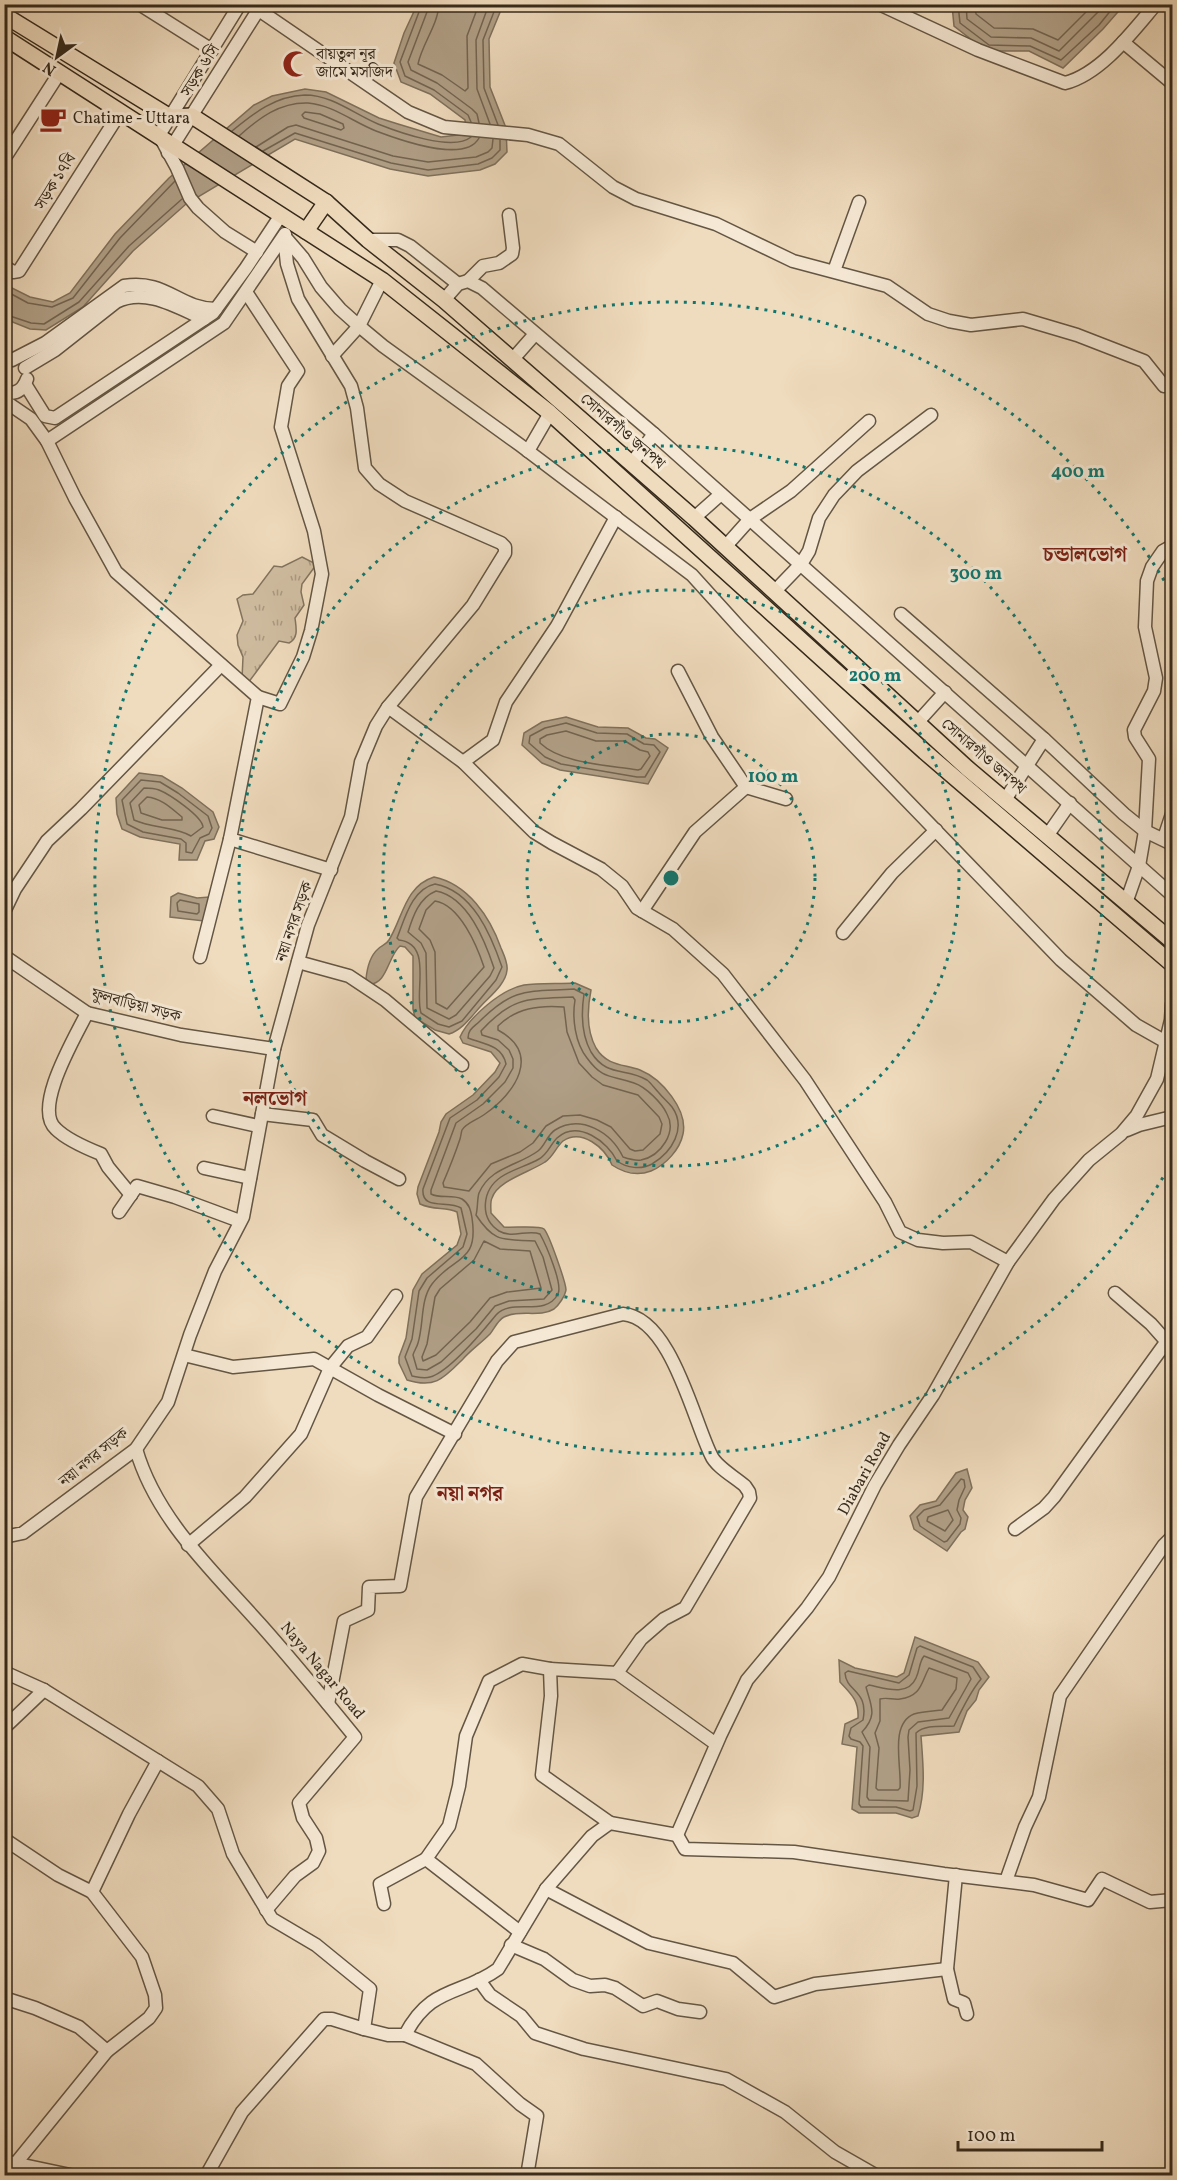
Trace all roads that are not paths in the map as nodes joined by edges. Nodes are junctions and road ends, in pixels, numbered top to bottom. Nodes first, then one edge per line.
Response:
1 (139, 4) edge
2 (240, 4) edge
3 (879, 4) edge
4 (1156, 4) edge
5 (257, 6) edge
6 (4, 15) edge
7 (4, 37) edge
8 (1124, 42) junction
9 (212, 50) junction
10 (60, 72) junction
11 (1173, 83) edge
12 (121, 111) junction
13 (192, 116) junction
14 (170, 117) junction
15 (159, 135) junction
16 (10, 140) edge
17 (176, 151) junction
18 (4, 159) edge
19 (326, 202) junction
20 (859, 202) dead end
21 (509, 215) dead end
22 (287, 219) junction
23 (306, 231) junction
24 (284, 236) junction
25 (368, 240) junction
26 (257, 252) junction
27 (4, 266) edge
28 (834, 272) junction
29 (382, 279) junction
30 (463, 283) junction
31 (246, 292) junction
32 (444, 300) junction
33 (216, 309) junction
34 (204, 319) junction
35 (359, 326) junction
36 (536, 334) junction
37 (332, 356) junction
38 (513, 359) junction
39 (8, 360) edge
40 (25, 368) junction
41 (25, 384) junction
42 (1164, 386) dead end
43 (5, 397) edge
44 (550, 413) junction
45 (931, 415) dead end
46 (869, 421) dead end
47 (654, 434) junction
48 (47, 441) junction
49 (528, 451) junction
50 (631, 464) junction
51 (721, 494) junction
52 (616, 516) junction
53 (694, 518) junction
54 (750, 519) junction
55 (1173, 546) edge
56 (725, 547) junction
57 (801, 564) junction
58 (774, 592) junction
59 (901, 614) dead end
60 (221, 665) junction
61 (678, 671) dead end
62 (945, 692) junction
63 (258, 697) junction
64 (388, 707) junction
65 (917, 723) junction
66 (1044, 739) junction
67 (463, 762) junction
68 (1029, 765) junction
69 (746, 787) junction
70 (786, 799) dead end
71 (1005, 800) junction
72 (1070, 803) junction
73 (1172, 818) edge
74 (936, 830) junction
75 (1145, 831) junction
76 (1047, 836) junction
77 (230, 839) junction
78 (1168, 841) edge
79 (1139, 866) junction
80 (331, 870) junction
81 (1173, 895) edge
82 (1126, 903) junction
83 (642, 911) junction
84 (4, 912) edge
85 (1117, 916) junction
86 (843, 933) dead end
87 (1173, 941) edge
88 (4, 957) edge
89 (200, 957) dead end
90 (298, 962) junction
91 (1173, 964) edge
92 (1173, 1004) edge
93 (87, 1013) junction
94 (1171, 1025) edge
95 (1166, 1042) junction
96 (274, 1049) junction
97 (462, 1065) dead end
98 (213, 1116) dead end
99 (1173, 1117) edge
100 (260, 1120) junction
101 (1121, 1134) junction
102 (204, 1168) dead end
103 (250, 1178) junction
104 (399, 1179) dead end
105 (131, 1195) junction
106 (119, 1212) dead end
107 (237, 1220) dead end
108 (1008, 1262) junction
109 (1115, 1293) dead end
110 (396, 1296) dead end
111 (1170, 1338) edge
112 (184, 1355) junction
113 (330, 1368) junction
114 (455, 1434) junction
115 (136, 1449) junction
116 (1015, 1528) dead end
117 (4, 1537) edge
118 (1170, 1543) edge
119 (188, 1545) junction
120 (550, 1669) junction
121 (4, 1672) edge
122 (616, 1673) junction
123 (44, 1690) junction
124 (328, 1704) junction
125 (4, 1728) edge
126 (716, 1744) junction
127 (158, 1761) junction
128 (610, 1822) junction
129 (677, 1835) junction
130 (4, 1839) edge
131 (426, 1859) junction
132 (956, 1875) junction
133 (1006, 1881) junction
134 (546, 1889) junction
135 (92, 1892) junction
136 (1173, 1900) edge
137 (384, 1904) dead end
138 (266, 1910) junction
139 (520, 1932) junction
140 (512, 1945) junction
141 (947, 1969) junction
142 (479, 1980) junction
143 (4, 1998) edge
144 (700, 2012) dead end
145 (967, 2014) dead end
146 (364, 2029) junction
147 (405, 2035) junction
148 (107, 2051) junction
149 (10, 2162) edge
150 (75, 2175) edge
151 (206, 2175) edge
152 (526, 2175) edge
153 (877, 2175) edge

1 - 9 street
2 - 9 street, সড়ক ৬সি
3 - 8 street
4 - 8 street
5 - 13 street, সড়ক ৬সি
5 - 28 street
6 - 14 main road
7 - 10 main road, সোনারগাঁও জনপথ
8 - 11 street
9 - 14 street, সড়ক ৬সি
10 - 12 main road, সোনারগাঁও জনপথ
10 - 16 street
12 - 15 main road, সোনারগাঁও জনপথ
12 - 27 street, সড়ক ১৭বি
13 - 14 main road
13 - 17 street, সড়ক ৬সি
13 - 19 main road, সোনারগাঁও জনপথ
14 - 15 street, সড়ক ৬সি
15 - 17 main road, সোনারগাঁও জনপথ
16 - 18 street
17 - 22 main road, সোনারগাঁও জনপথ
17 - 26 street
19 - 23 main road
19 - 25 main road, সোনারগাঁও জনপথ
20 - 28 street
21 - 30 street
22 - 23 main road, সোনারগাঁও জনপথ
22 - 24 street
22 - 26 street
23 - 29 main road, সোনারগাঁও জনপথ
24 - 31 street
24 - 35 street
24 - 37 street, নয়া নগর সড়ক
25 - 30 street
25 - 32 main road, সোনারগাঁও জনপথ
26 - 33 street
28 - 42 street
29 - 35 street
29 - 44 main road, সোনারগাঁও জনপথ
30 - 32 street
30 - 36 street
31 - 48 street
31 - 63 street
32 - 38 main road, সোনারগাঁও জনপথ
33 - 34 street
33 - 39 street
34 - 40 street
34 - 41 street
35 - 37 street
35 - 49 street
36 - 38 street
36 - 47 street
37 - 64 street, নয়া নগর সড়ক
38 - 50 main road, সোনারগাঁও জনপথ
39 - 40 street
40 - 41 street
41 - 43 street
43 - 48 street
44 - 49 street
44 - 85 main road, সোনারগাঁও জনপথ
45 - 57 street
46 - 54 street
47 - 50 street
47 - 51 street
48 - 60 street
49 - 52 street
50 - 53 main road, সোনারগাঁও জনপথ
51 - 53 street
51 - 54 street
52 - 67 street
52 - 74 street
53 - 56 main road, সোনারগাঁও জনপথ
54 - 56 street
54 - 57 street
55 - 75 street
56 - 58 main road, সোনারগাঁও জনপথ
57 - 58 street
57 - 62 street
58 - 65 main road, সোনারগাঁও জনপথ
59 - 66 street
60 - 63 street
60 - 84 street
61 - 69 street
62 - 65 street
62 - 68 street
63 - 77 street
64 - 67 street
64 - 80 street, নয়া নগর সড়ক
65 - 71 main road, সোনারগাঁও জনপথ
66 - 68 street
66 - 75 street
67 - 83 street
68 - 71 street
68 - 72 street
69 - 70 street
69 - 83 street
71 - 76 main road, সোনারগাঁও জনপথ
72 - 76 street
72 - 79 street
73 - 78 street
74 - 86 street
74 - 95 street
75 - 78 street
75 - 79 street
76 - 82 main road, সোনারগাঁও জনপথ
77 - 80 street
77 - 89 street
79 - 81 street
79 - 82 street
80 - 90 street, নয়া নগর সড়ক
82 - 85 main road
82 - 87 main road, সোনারগাঁও জনপথ
83 - 108 street
85 - 91 main road, সোনারগাঁও জনপথ
88 - 93 street, ফুলবাড়িয়া সড়ক
90 - 96 street, নয়া নগর সড়ক
90 - 97 street
92 - 94 street, Diabari Road
93 - 96 street, ফুলবাড়িয়া সড়ক
93 - 105 street
94 - 95 street, Diabari Road
95 - 101 street, Diabari Road
96 - 100 street, নয়া নগর সড়ক
98 - 100 street
99 - 101 street
100 - 103 street, নয়া নগর সড়ক
100 - 104 street
101 - 108 street, Diabari Road
102 - 103 street
103 - 112 street, নয়া নগর সড়ক
105 - 106 street
105 - 107 street
108 - 126 street, Diabari Road
109 - 111 street
110 - 113 street
111 - 116 street
112 - 113 street
112 - 115 street, নয়া নগর সড়ক
113 - 114 street
113 - 119 street
114 - 122 street
114 - 124 street
115 - 117 street, নয়া নগর সড়ক
115 - 119 street, Naya Nagar Road
118 - 133 street
119 - 124 street, Naya Nagar Road
120 - 122 street
120 - 128 street
120 - 131 street
121 - 123 street
122 - 126 street
123 - 125 street
123 - 127 street
124 - 138 street, Naya Nagar Road
126 - 129 street, Diabari Road
127 - 135 street
127 - 138 street
128 - 129 street
128 - 134 street
129 - 132 street
130 - 135 street
131 - 137 street
131 - 139 street
132 - 133 street
132 - 141 street
133 - 136 street
134 - 139 street
134 - 141 street
135 - 148 street
138 - 146 street
139 - 140 street
140 - 142 street
140 - 144 street
141 - 145 street
142 - 147 street
142 - 153 street
143 - 148 street
146 - 147 street
146 - 151 street
147 - 152 street
148 - 149 street
149 - 150 street

